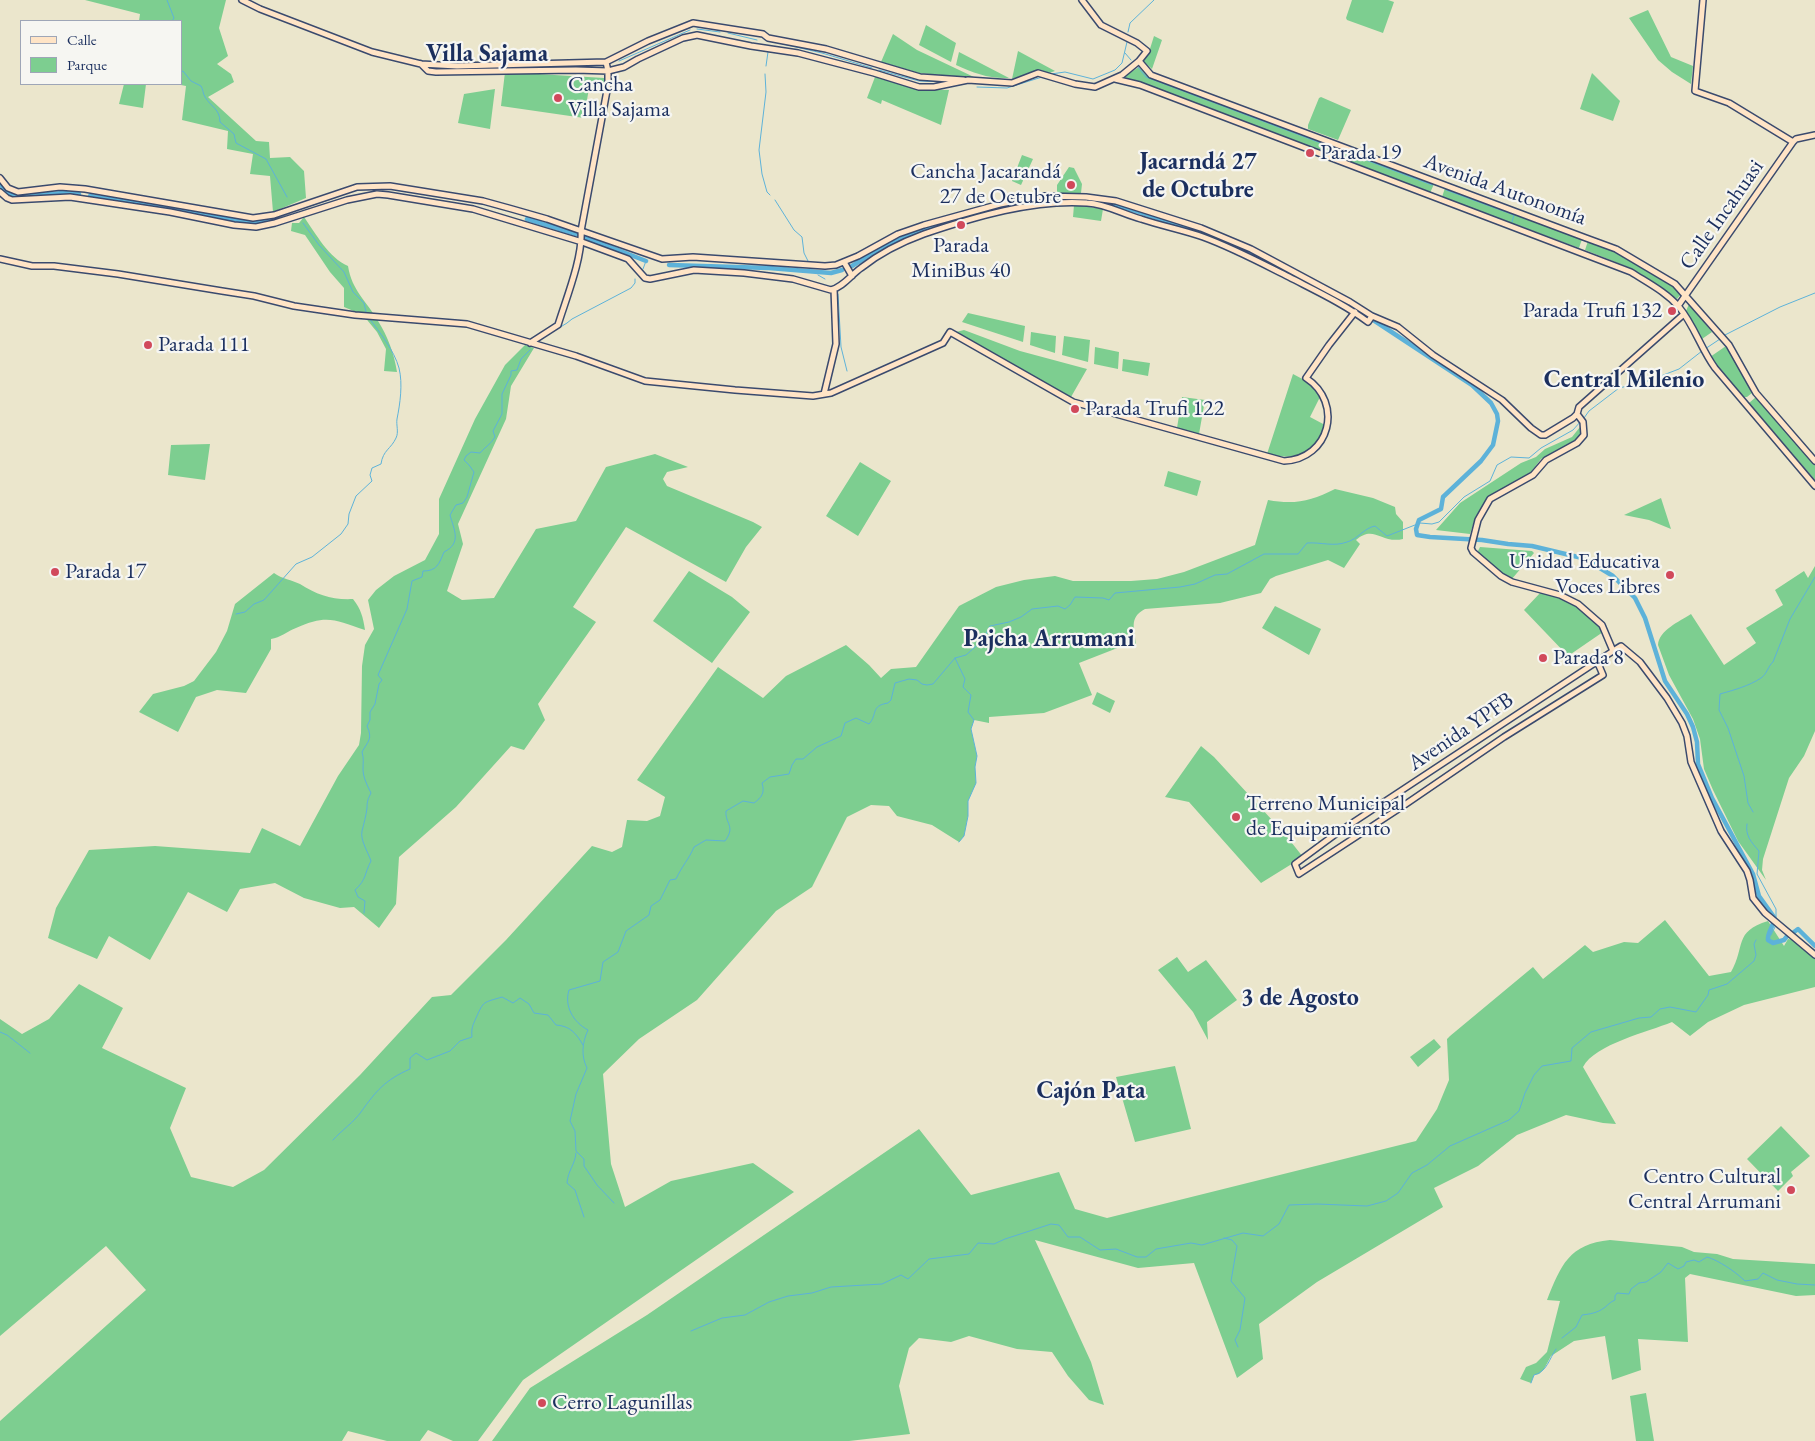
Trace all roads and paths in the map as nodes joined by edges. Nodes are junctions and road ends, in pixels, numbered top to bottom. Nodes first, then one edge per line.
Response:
1 (242, 0) edge
2 (1082, 0) edge
3 (1703, 0) edge
4 (606, 62) junction
5 (1139, 62) junction
6 (421, 64) junction
7 (608, 71) junction
8 (1115, 79) junction
9 (968, 80) junction
10 (1815, 135) edge
11 (1793, 142) junction
12 (0, 178) edge
13 (0, 192) edge
14 (294, 208) junction
15 (298, 216) junction
16 (581, 231) junction
17 (582, 242) junction
18 (0, 258) edge
19 (844, 262) junction
20 (852, 276) junction
21 (834, 289) junction
22 (1686, 295) junction
23 (1678, 306) junction
24 (1355, 312) junction
25 (1684, 314) junction
26 (1372, 316) junction
27 (530, 343) junction
28 (824, 394) junction
29 (1580, 418) junction
30 (1815, 461) edge
31 (1815, 486) edge
32 (1613, 651) junction
33 (1597, 661) junction
34 (1304, 857) junction
35 (1306, 870) junction
36 (1815, 955) edge

1 - 6 street
2 - 5 street
3 - 11 street
4 - 6 street
4 - 7 street
4 - 9 street
5 - 8 street
5 - 22 street, Avenida Autonomía
6 - 7 street
7 - 9 street
7 - 16 street
8 - 9 street
8 - 23 street, Avenida Autonomía
10 - 11 street
11 - 22 street, Calle Incahuasi
12 - 14 street
13 - 15 street
14 - 15 street
14 - 16 street
15 - 17 street
16 - 17 street
16 - 19 street
17 - 21 street
17 - 27 street
18 - 27 street
19 - 20 street
19 - 26 street
20 - 21 street
20 - 24 street
21 - 28 street
22 - 23 street, Calle Incahuasi
22 - 30 street, Avenida Autonomía
23 - 25 street, Avenida Autonomía
24 - 26 street
24 - 28 street
25 - 29 street
25 - 31 street, Avenida Autonomía
26 - 29 street
27 - 28 street
29 - 32 street
32 - 33 street, Avenida YPFB
32 - 36 street, Avenida YPFB
33 - 34 street, Avenida YPFB
33 - 35 street, Avenida YPFB
34 - 35 street
34 - 35 street, Avenida YPFB

